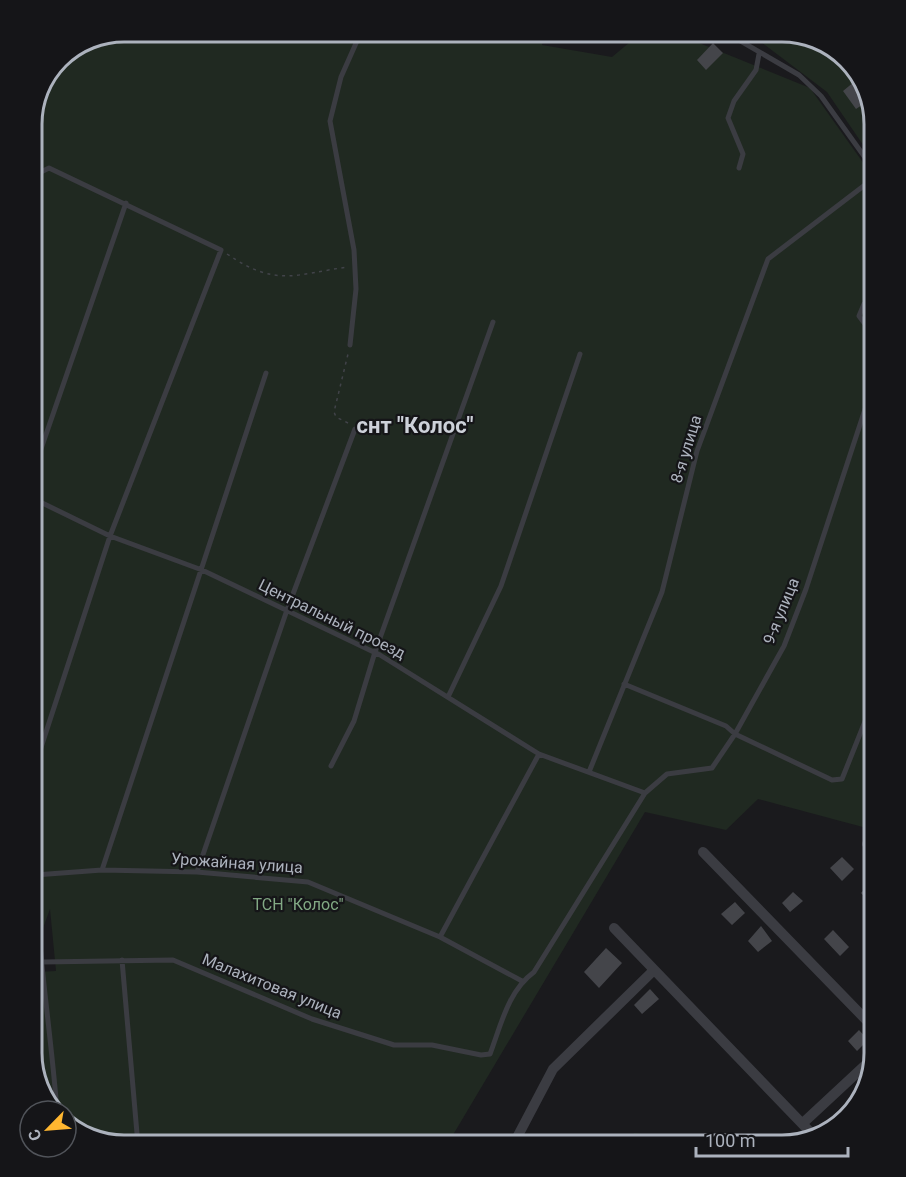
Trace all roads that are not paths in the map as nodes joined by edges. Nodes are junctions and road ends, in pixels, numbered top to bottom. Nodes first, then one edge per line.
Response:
1 (356, 42) edge
2 (740, 42) edge
3 (759, 54) junction
4 (864, 156) edge
5 (739, 168) dead end
6 (42, 172) edge
7 (864, 186) edge
8 (126, 203) junction
9 (864, 304) edge
10 (493, 322) dead end
11 (864, 323) edge
12 (350, 345) road end
13 (580, 354) dead end
14 (266, 373) dead end
15 (864, 412) edge
16 (355, 429) road end
17 (42, 446) edge
18 (42, 503) edge
19 (110, 536) junction
20 (202, 570) junction
21 (287, 610) junction
22 (375, 652) junction
23 (624, 684) junction
24 (448, 697) junction
25 (864, 724) edge
26 (735, 734) junction
27 (42, 744) edge
28 (539, 754) junction
29 (331, 766) dead end
30 (589, 772) junction
31 (645, 793) junction
32 (703, 852) dead end
33 (102, 870) junction
34 (197, 872) junction
35 (42, 874) edge
36 (614, 928) dead end
37 (440, 937) junction
38 (42, 957) edge
39 (122, 960) junction
40 (43, 962) junction
41 (654, 970) junction
42 (522, 981) junction
43 (864, 1018) edge
44 (490, 1054) joint
45 (862, 1068) edge
46 (56, 1098) edge
47 (803, 1123) junction
48 (809, 1130) edge
49 (137, 1135) edge
50 (518, 1135) edge

1 - 12 lane
2 - 3 lane
3 - 4 lane
3 - 5 lane
6 - 8 lane
7 - 23 lane, 8-я улица
8 - 17 lane
8 - 19 lane
9 - 11 lane
10 - 22 lane
13 - 24 lane
14 - 20 lane
15 - 26 lane, 9-я улица
16 - 21 lane
18 - 19 lane, Центральный проезд
19 - 20 lane, Центральный проезд
19 - 27 lane
20 - 21 lane, Центральный проезд
20 - 33 lane
21 - 22 lane, Центральный проезд
21 - 34 lane
22 - 24 lane, Центральный проезд
22 - 29 lane
23 - 26 lane
23 - 30 lane, 8-я улица
24 - 28 lane, Центральный проезд
25 - 26 lane
26 - 31 lane, 9-я улица
28 - 30 lane, Центральный проезд
28 - 37 lane
30 - 31 lane, Центральный проезд
31 - 42 lane, 9-я улица
32 - 43 street
33 - 34 lane, Урожайная улица
33 - 35 lane, Урожайная улица
34 - 37 lane, Урожайная улица
36 - 41 street
37 - 42 lane, Урожайная улица
38 - 40 lane
39 - 40 lane, Малахитовая улица
39 - 44 lane, Малахитовая улица
39 - 49 lane
40 - 46 lane
41 - 47 street
41 - 50 street
42 - 44 lane, 9-я улица
45 - 47 street
47 - 48 street

